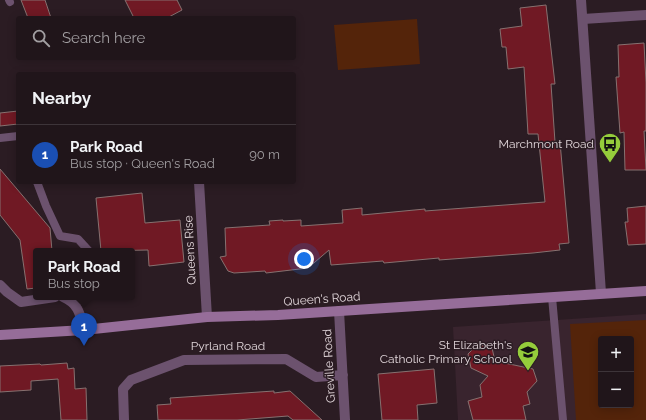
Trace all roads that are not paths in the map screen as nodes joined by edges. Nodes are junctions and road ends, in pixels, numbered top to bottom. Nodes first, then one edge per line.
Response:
1 (581, 0) edge
2 (646, 15) edge
3 (583, 19) junction
4 (16, 136) edge
5 (0, 138) edge
6 (38, 184) edge
7 (199, 184) edge
8 (86, 248) edge
9 (0, 285) edge
10 (646, 291) edge
11 (601, 293) junction
12 (552, 297) junction
13 (35, 300) edge
14 (70, 300) edge
15 (80, 300) edge
16 (75, 305) junction
17 (339, 311) junction
18 (207, 317) junction
19 (84, 330) junction
20 (0, 336) edge
21 (343, 375) junction
22 (124, 420) edge
23 (345, 420) edge
24 (563, 420) edge

1 - 3 street
2 - 3 street
3 - 11 street
4 - 5 lane
6 - 8 lane
7 - 18 street, Queens Rise
9 - 13 street
10 - 11 main road, Queen's Road
11 - 12 main road, Queen's Road
12 - 17 main road, Queen's Road
12 - 24 lane
14 - 16 street
15 - 16 lane
16 - 19 street
17 - 18 main road, Queen's Road
17 - 21 street, Greville Road
18 - 19 main road, Queen's Road
19 - 20 main road, Queen's Road
21 - 22 street, Pyrland Road
21 - 23 street, Greville Road

